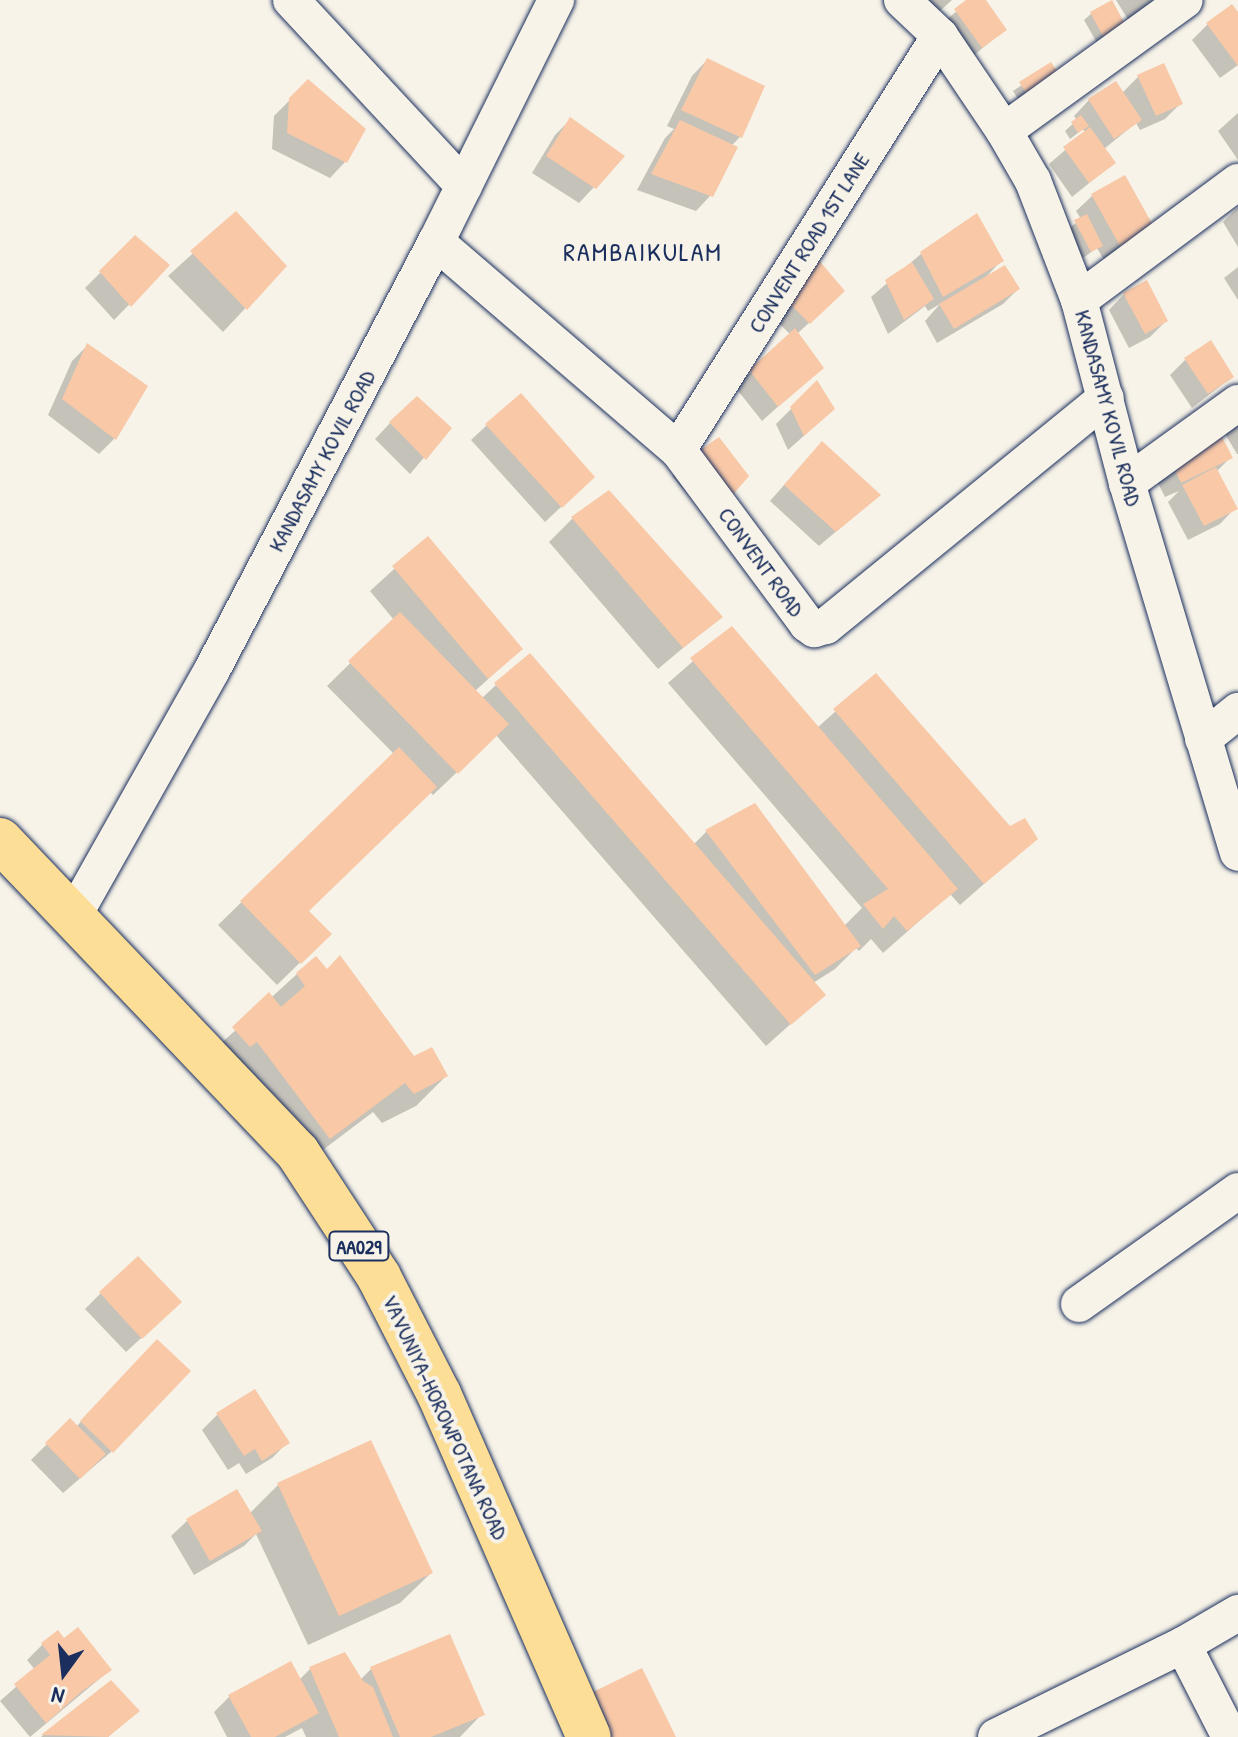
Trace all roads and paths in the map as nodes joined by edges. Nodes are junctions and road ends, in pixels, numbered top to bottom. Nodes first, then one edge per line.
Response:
1 (291, 0) edge
2 (556, 0) edge
3 (902, 0) edge
4 (1185, 0) edge
5 (940, 36) junction
6 (1004, 131) junction
7 (1238, 182) edge
8 (464, 186) junction
9 (436, 242) junction
10 (1079, 300) junction
11 (1106, 398) junction
12 (1238, 403) edge
13 (678, 450) junction
14 (1127, 483) junction
15 (1238, 711) edge
16 (1206, 750) junction
17 (1238, 787) edge
18 (0, 840) edge
19 (1238, 853) edge
20 (74, 915) junction
21 (1238, 1191) edge
22 (1079, 1304) dead end
23 (1238, 1613) edge
24 (1183, 1645) junction
25 (589, 1737) edge
26 (996, 1737) edge
27 (1230, 1737) edge

1 - 8 street
2 - 8 street, KANDASAMY KOVIL ROAD
3 - 5 street, KANDASAMY KOVIL ROAD
4 - 6 street
5 - 6 street, KANDASAMY KOVIL ROAD
5 - 13 street, CONVENT ROAD 1ST LANE
6 - 10 street, KANDASAMY KOVIL ROAD
7 - 10 street
8 - 9 street, KANDASAMY KOVIL ROAD
9 - 13 street, CONVENT ROAD
9 - 20 street, KANDASAMY KOVIL ROAD
10 - 11 street, KANDASAMY KOVIL ROAD
11 - 13 street, CONVENT ROAD
11 - 14 street, KANDASAMY KOVIL ROAD
12 - 14 street
14 - 16 street, KANDASAMY KOVIL ROAD
15 - 16 street
16 - 17 street
16 - 19 street, KANDASAMY KOVIL ROAD
18 - 20 highway, VAVUNIYA-HOROWPOTANA ROAD / AA029
20 - 25 highway, VAVUNIYA-HOROWPOTANA ROAD / AA029
21 - 22 street
23 - 24 street
24 - 26 street
24 - 27 street

